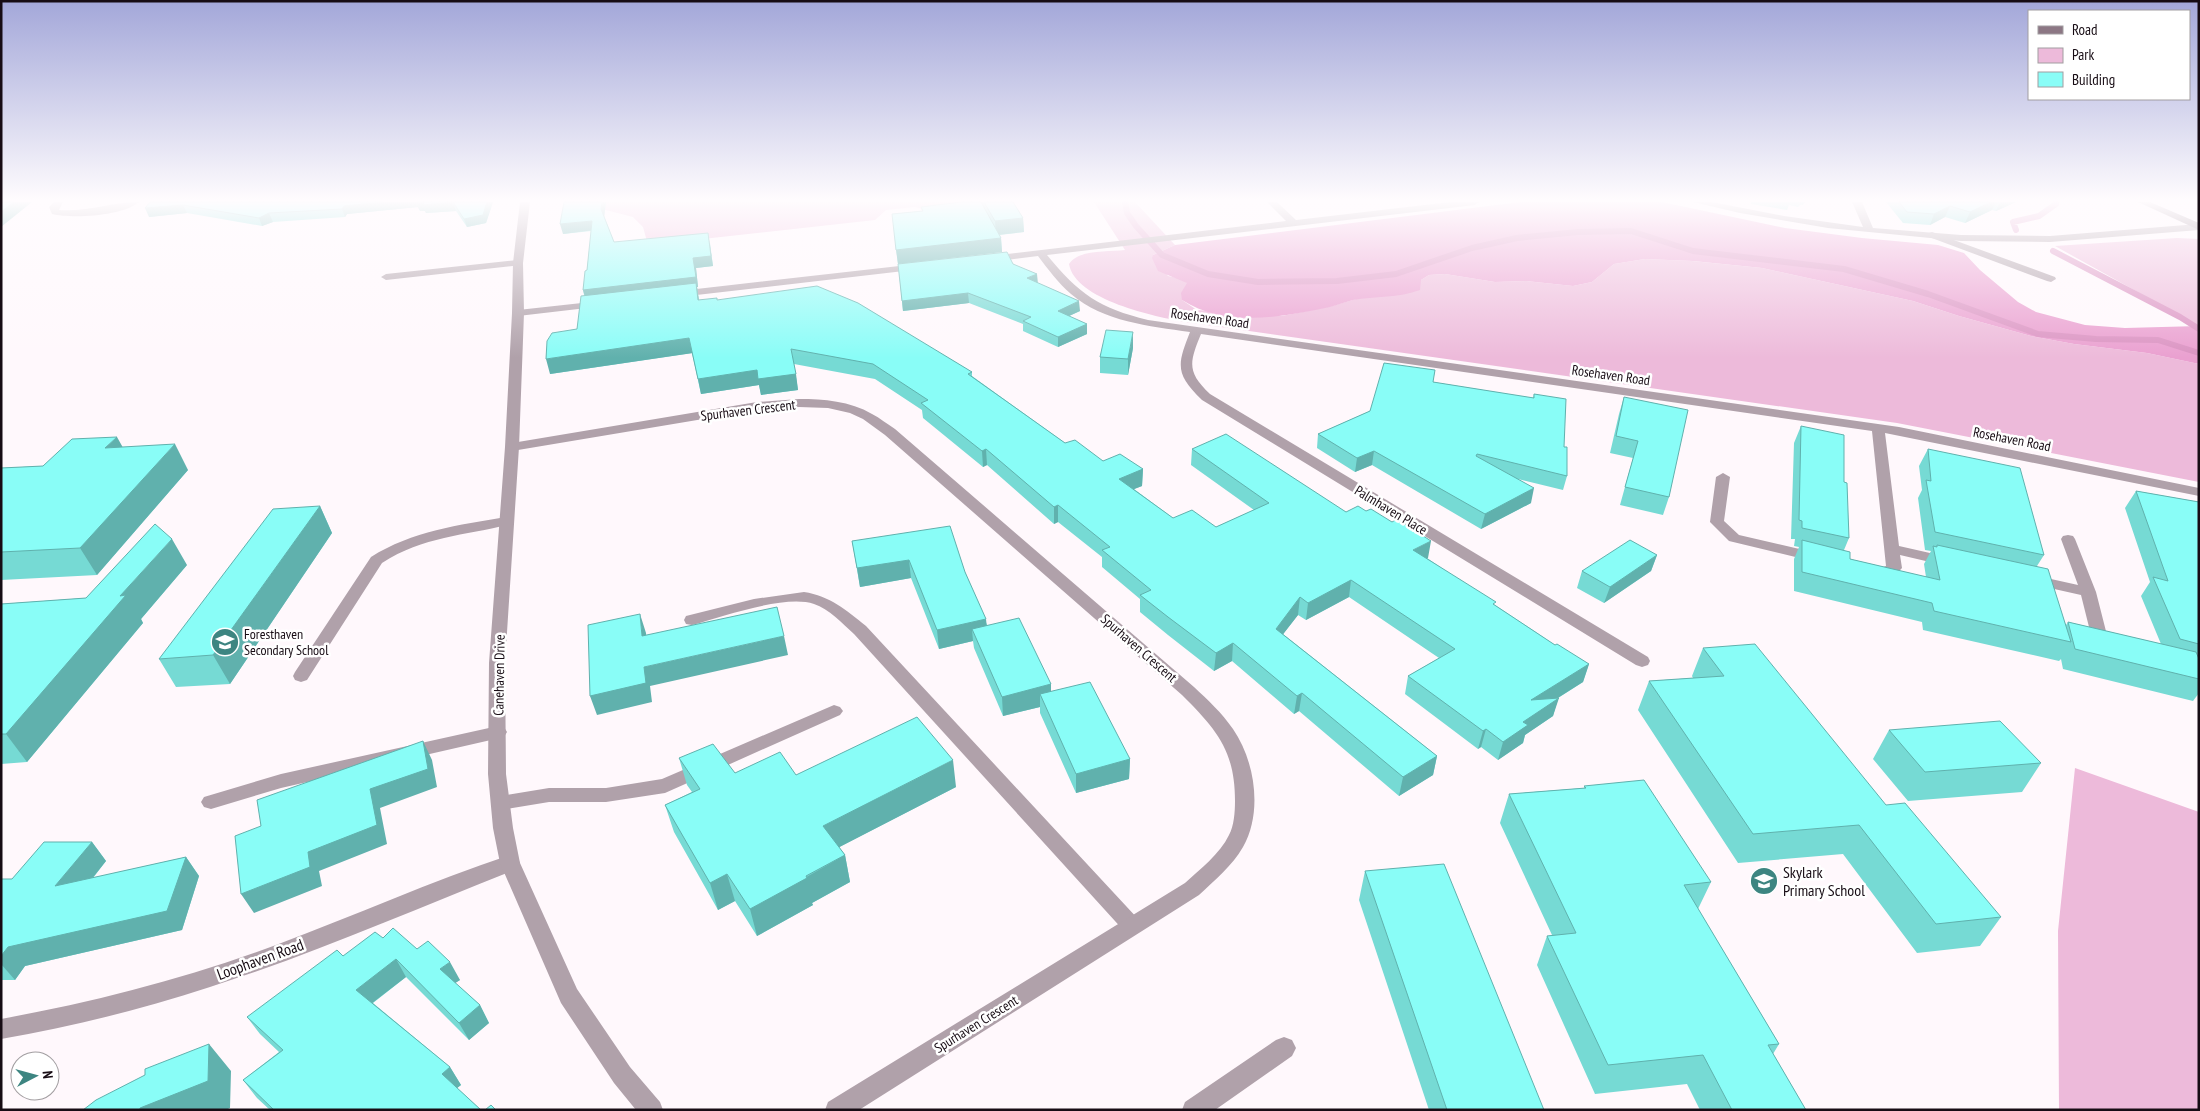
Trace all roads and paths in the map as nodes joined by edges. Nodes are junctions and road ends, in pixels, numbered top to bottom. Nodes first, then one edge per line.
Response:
1 (519, 254) edge
2 (1033, 254) edge
3 (1041, 254) edge
4 (1981, 254) edge
5 (981, 260) edge
6 (518, 262) junction
7 (932, 266) edge
8 (386, 277) dead end
9 (2051, 279) dead end
10 (666, 296) edge
11 (607, 303) edge
12 (518, 313) junction
13 (1196, 331) junction
14 (1878, 428) junction
15 (512, 447) junction
16 (1723, 477) dead end
17 (2199, 492) edge
18 (506, 521) junction
19 (2068, 539) dead end
20 (1892, 549) junction
21 (1827, 560) edge
22 (1957, 563) edge
23 (1855, 566) edge
24 (2023, 578) edge
25 (2088, 592) junction
26 (692, 620) dead end
27 (2101, 643) edge
28 (1642, 660) dead end
29 (301, 676) dead end
30 (834, 711) dead end
31 (498, 732) junction
32 (211, 802) dead end
33 (501, 803) junction
34 (510, 863) junction
35 (1132, 926) junction
36 (1, 1029) edge
37 (1284, 1048) dead end
38 (651, 1110) edge
39 (837, 1110) edge
40 (1194, 1110) edge

1 - 6 street, Canehaven Drive
2 - 5 street
3 - 13 street, Rosehaven Road
4 - 9 street
6 - 8 street
6 - 12 street, Canehaven Drive
7 - 10 street
11 - 12 street
12 - 15 street, Canehaven Drive
13 - 14 street, Rosehaven Road
13 - 28 street, Palmhaven Place
14 - 17 street, Rosehaven Road
14 - 20 street
15 - 18 street, Canehaven Drive
15 - 35 street, Spurhaven Crescent
16 - 21 street
18 - 29 street
18 - 31 street, Canehaven Drive
19 - 25 street
20 - 22 street
20 - 23 street
24 - 25 street
25 - 27 street
26 - 35 street
30 - 33 street
31 - 32 street
31 - 33 street, Canehaven Drive
33 - 34 street, Canehaven Drive
34 - 36 street, Loophaven Road
34 - 38 street, Canehaven Drive
35 - 39 street, Spurhaven Crescent
37 - 40 street

